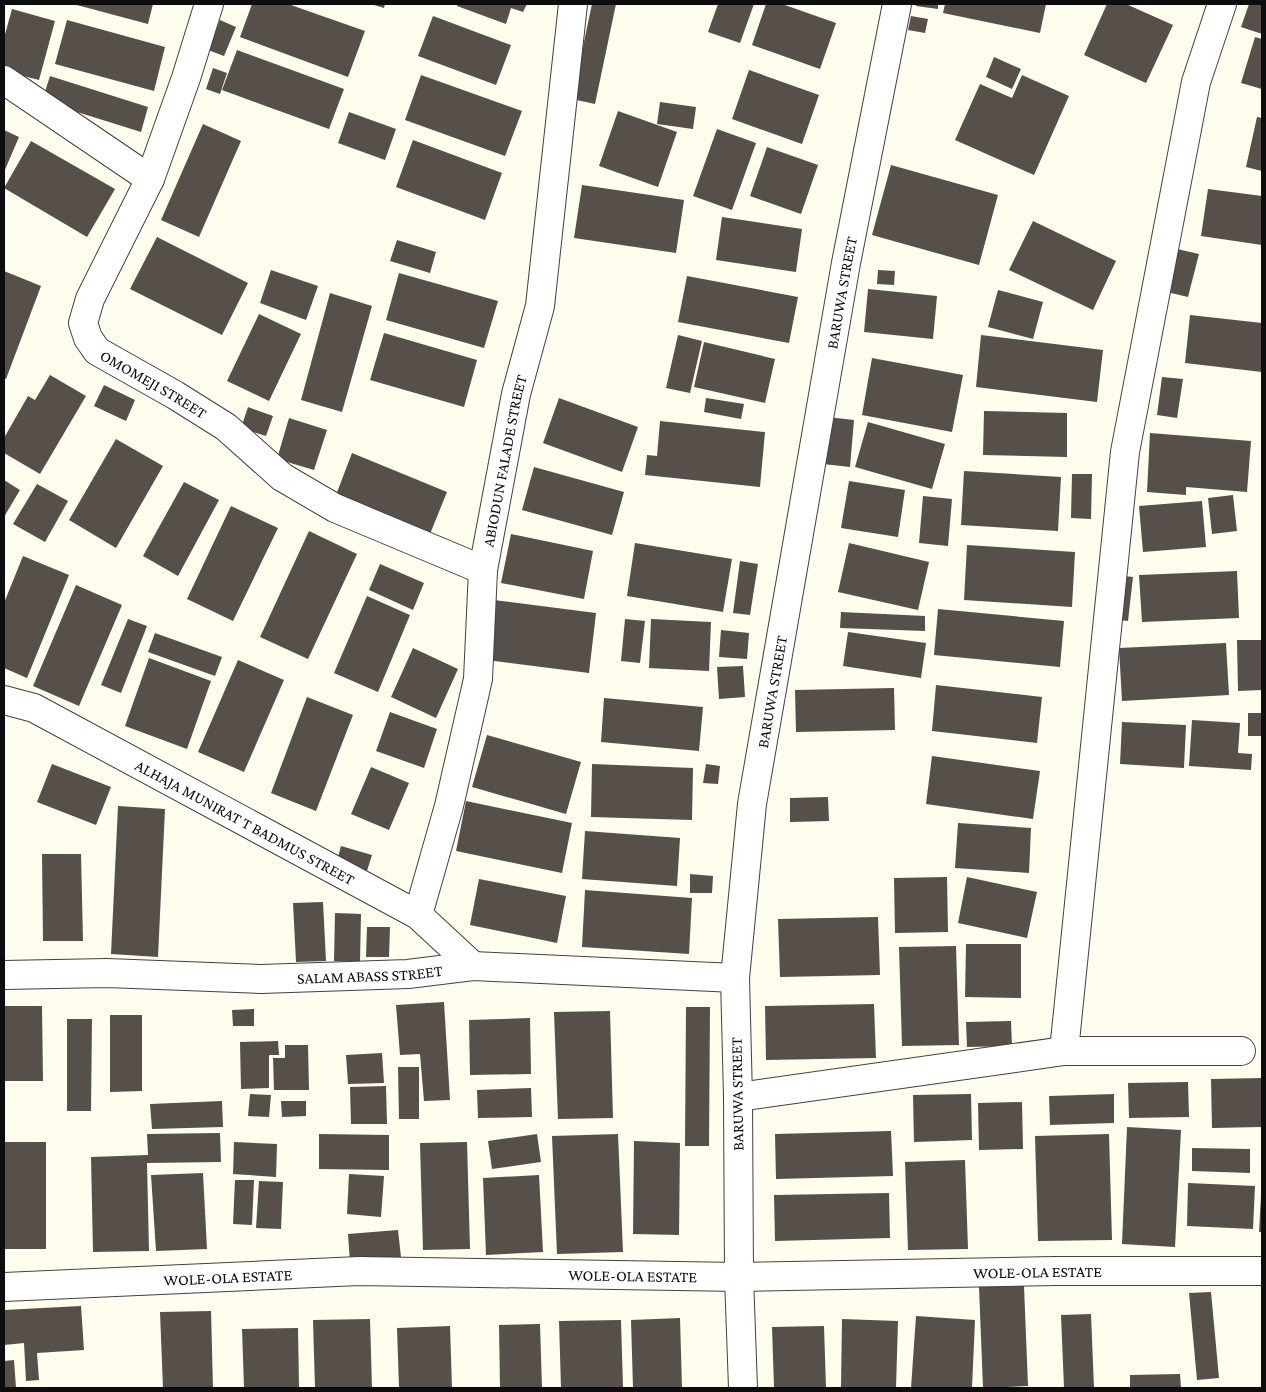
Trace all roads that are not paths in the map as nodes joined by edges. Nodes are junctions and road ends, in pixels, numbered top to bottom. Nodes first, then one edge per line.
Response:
1 (209, 4) edge
2 (573, 4) edge
3 (897, 4) edge
4 (1222, 4) edge
5 (4, 80) edge
6 (150, 179) junction
7 (483, 570) junction
8 (4, 700) edge
9 (418, 915) junction
10 (474, 966) junction
11 (4, 975) edge
12 (735, 978) junction
13 (1064, 1051) junction
14 (1241, 1051) dead end
15 (738, 1097) junction
16 (1262, 1271) edge
17 (739, 1277) junction
18 (4, 1287) edge
19 (743, 1388) edge

1 - 6 street, OMOMEJI STREET
2 - 7 street, ABIODUN FALADE STREET
3 - 12 street, BARUWA STREET
4 - 13 street
5 - 6 street
6 - 7 street, OMOMEJI STREET
7 - 9 street, ABIODUN FALADE STREET
8 - 9 street, ALHAJA MUNIRAT T BADMUS STREET
9 - 10 street, ALHAJA MUNIRAT T BADMUS STREET
10 - 11 street, SALAM ABASS STREET
10 - 12 street, SALAM ABASS STREET
12 - 15 street, BARUWA STREET
13 - 14 street
13 - 15 street
15 - 17 street, BARUWA STREET
16 - 17 street, WOLE-OLA ESTATE
17 - 18 street, WOLE-OLA ESTATE
17 - 19 street, BARUWA STREET

